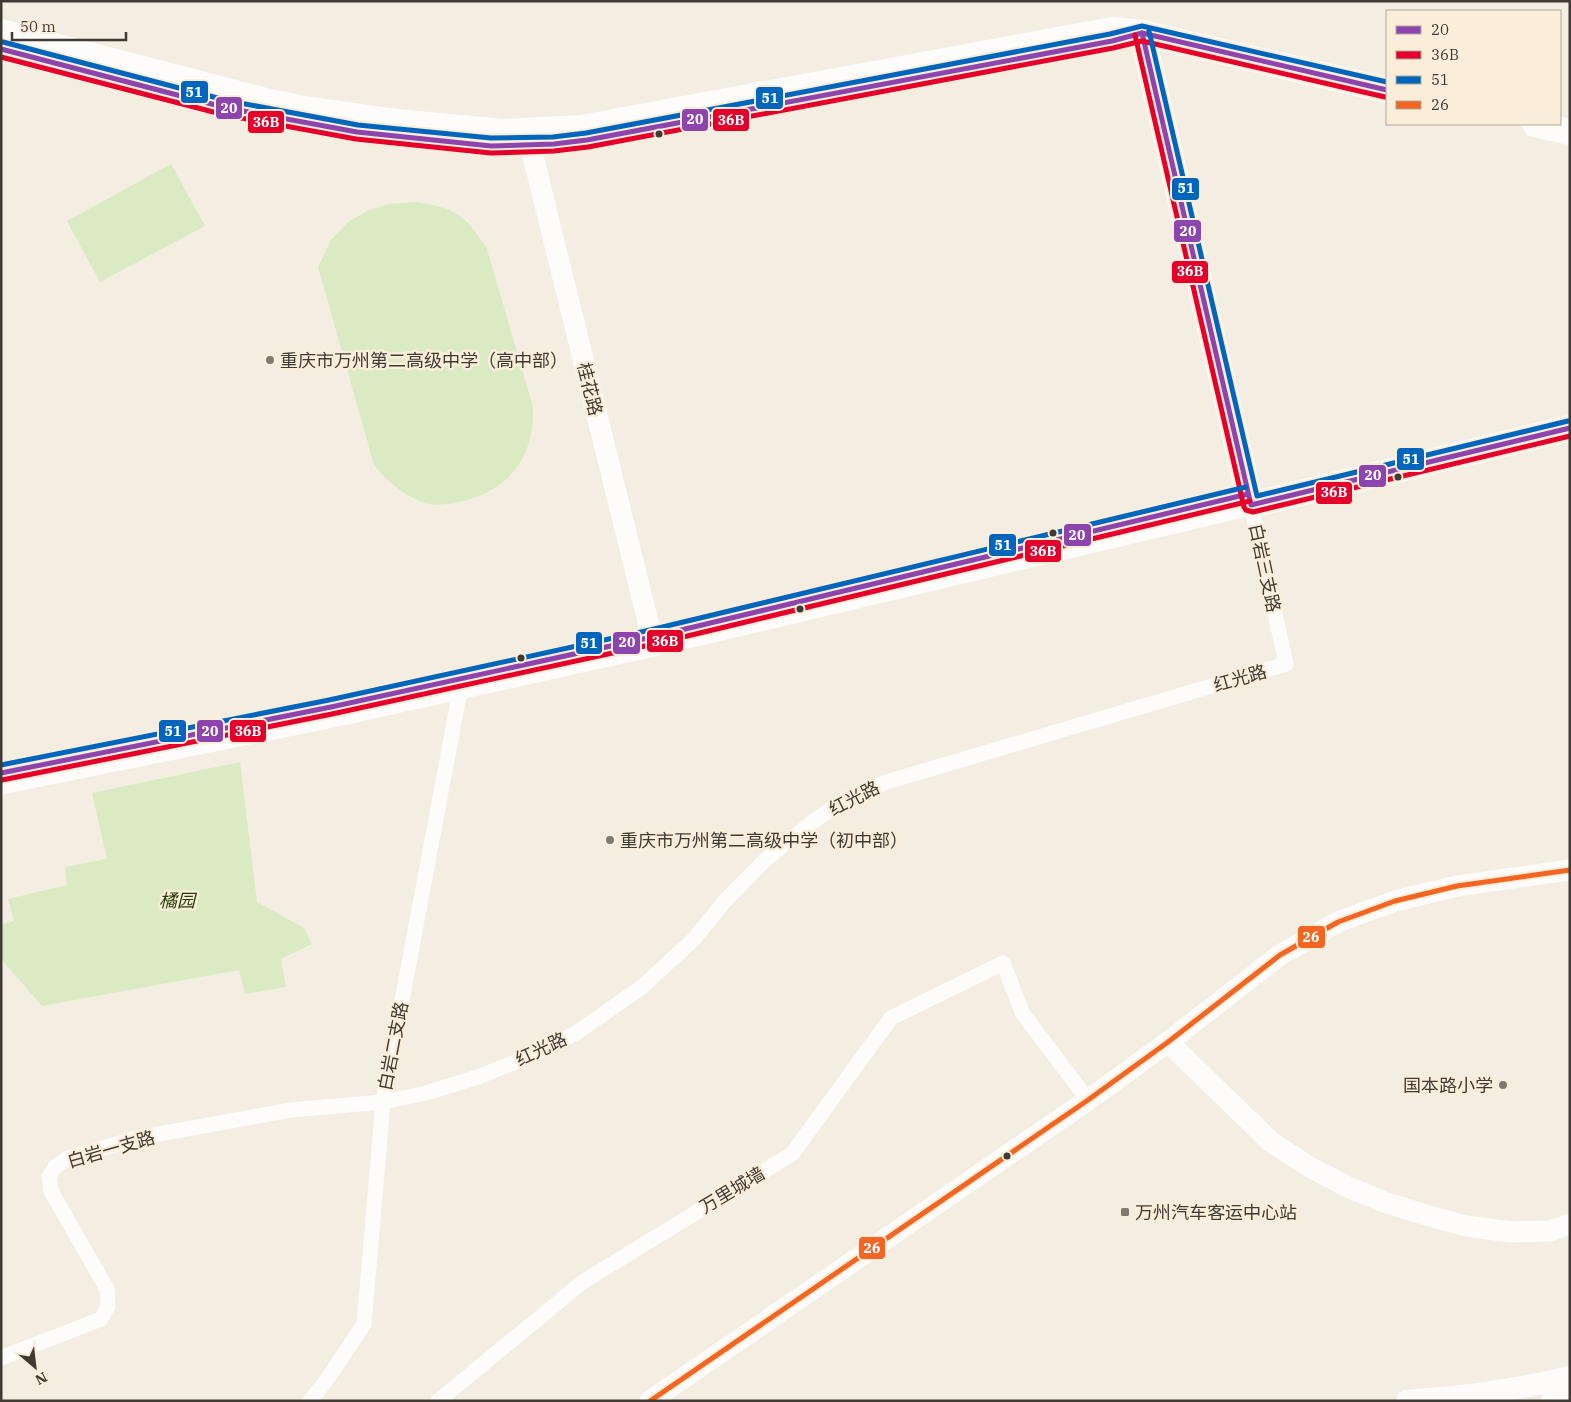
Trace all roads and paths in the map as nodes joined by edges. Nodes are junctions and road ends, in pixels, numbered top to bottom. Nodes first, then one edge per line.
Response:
1 (1, 32) edge
2 (1142, 33) junction
3 (1, 49) edge
4 (1386, 90) edge
5 (1539, 125) edge
6 (1570, 132) edge
7 (529, 139) junction
8 (1570, 428) edge
9 (1250, 500) junction
10 (653, 642) junction
11 (1286, 664) joint
12 (461, 684) junction
13 (1, 773) edge
14 (1, 784) edge
15 (1570, 870) edge
16 (1168, 1042) junction
17 (1088, 1100) junction
18 (383, 1102) junction
19 (1570, 1224) edge
20 (1, 1358) edge
21 (1570, 1377) edge
22 (1570, 1397) edge
23 (310, 1401) edge
24 (438, 1401) edge
25 (650, 1401) edge
26 (1407, 1401) edge
27 (1552, 1401) edge

1 - 7 highway
2 - 4 highway
2 - 7 highway
2 - 9 highway, 白岩三支路
3 - 7 highway
5 - 6 highway
7 - 10 street, 桂花路
8 - 9 highway
9 - 10 street
9 - 11 street, 白岩三支路
10 - 12 street
11 - 18 street, 红光路
12 - 13 street
12 - 14 street
12 - 18 street, 白岩二支路
15 - 16 street
16 - 17 street
16 - 19 street
17 - 24 street, 万里城墙
17 - 25 street
18 - 20 street, 白岩一支路
18 - 23 street, 白岩二支路
21 - 26 main road
22 - 27 main road

